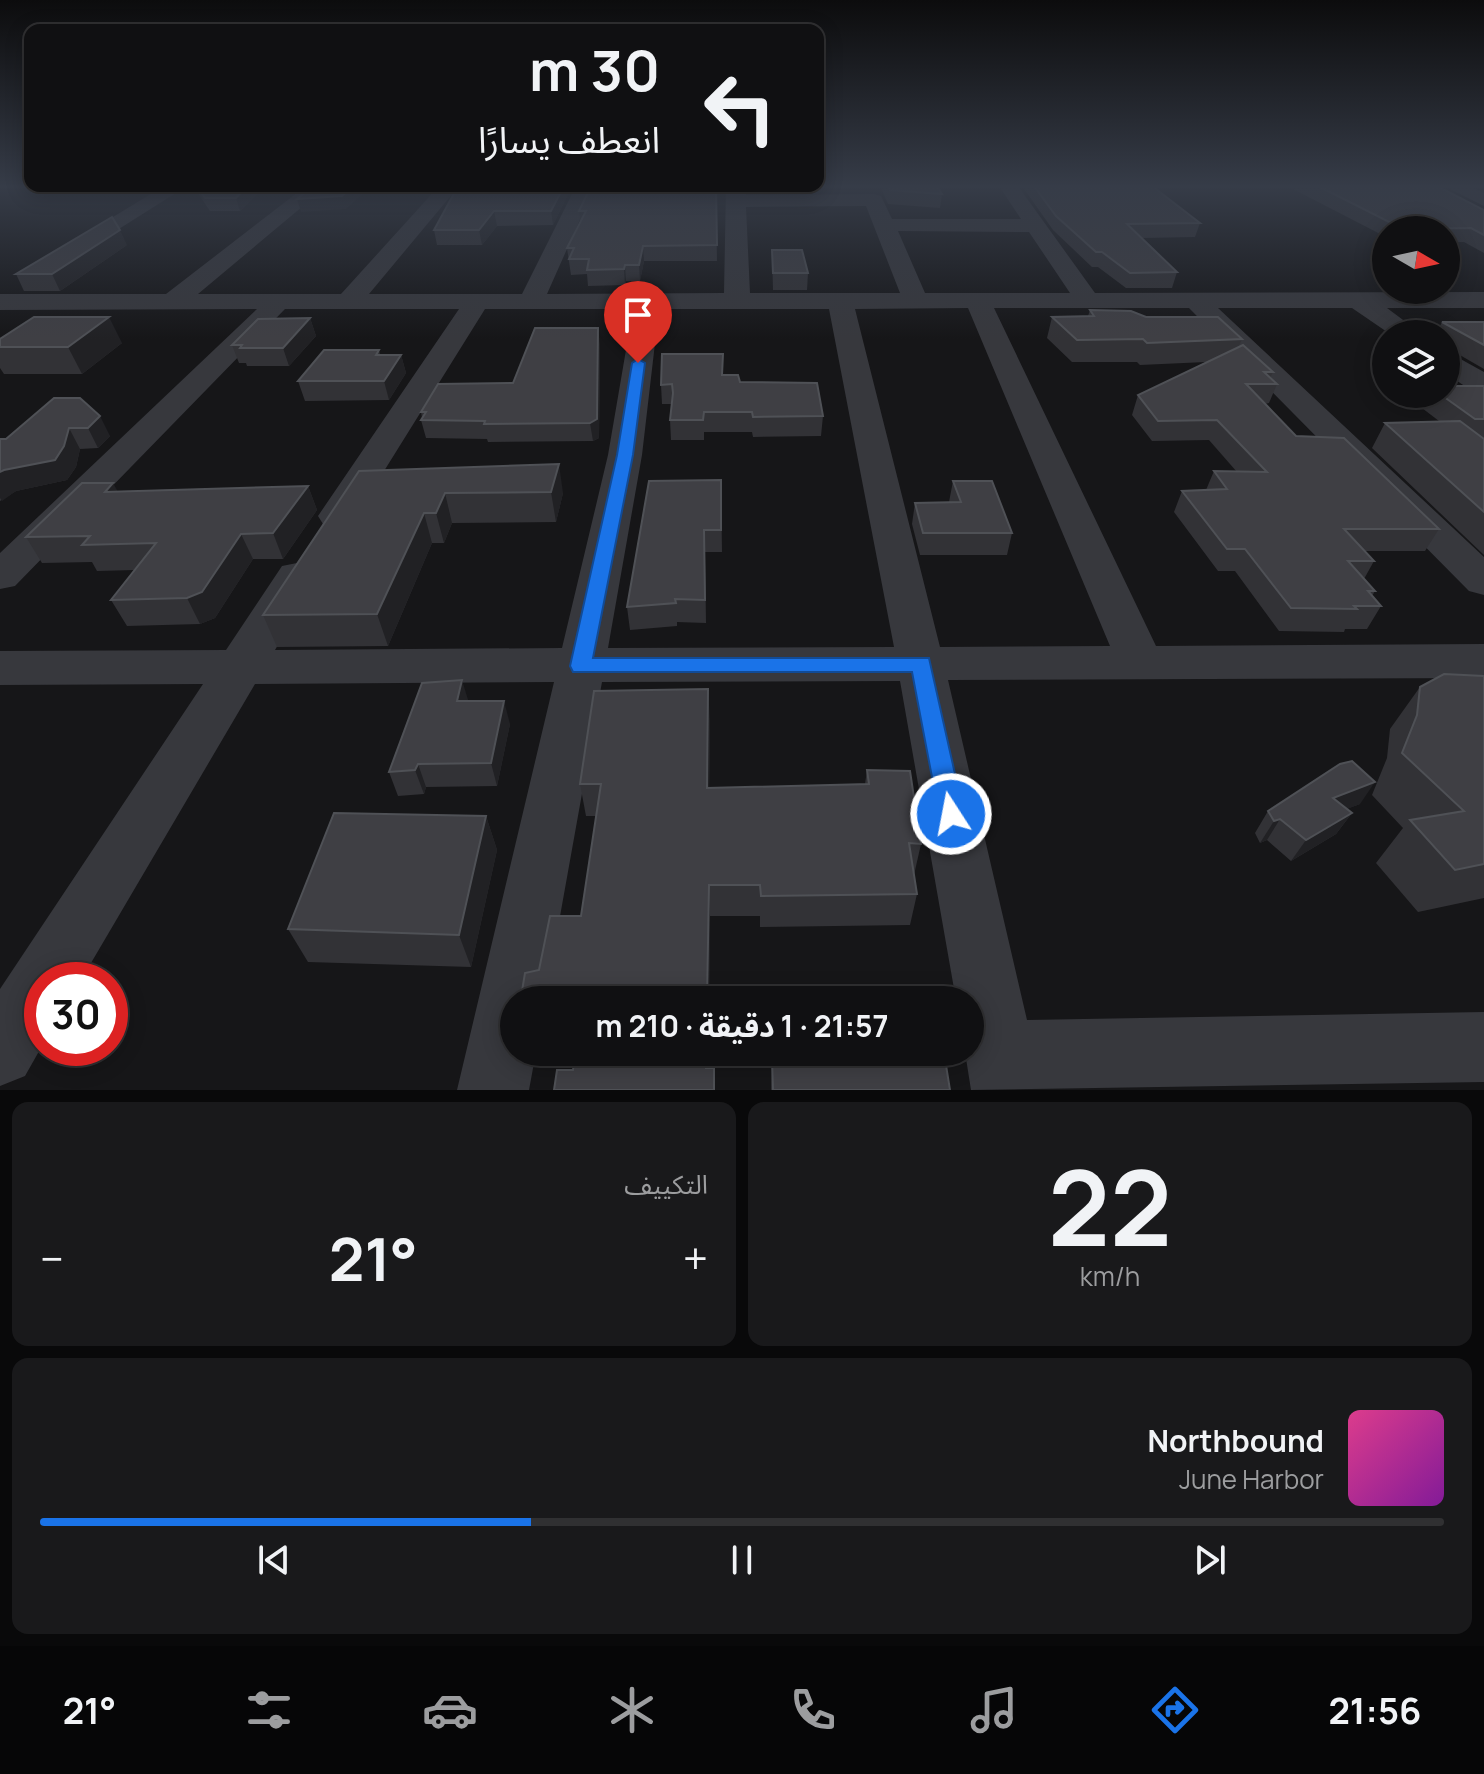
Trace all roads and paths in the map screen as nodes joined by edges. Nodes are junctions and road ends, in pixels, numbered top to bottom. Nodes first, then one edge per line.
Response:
1 (92, 237) edge
2 (254, 237) edge
3 (405, 237) edge
4 (562, 237) edge
5 (736, 237) edge
6 (890, 237) edge
7 (1044, 237) edge
8 (51, 261) edge
9 (26, 276) edge
10 (0, 292) edge
11 (1358, 300) junction
12 (1484, 300) edge
13 (477, 301) junction
14 (531, 301) junction
15 (647, 301) junction
16 (737, 301) junction
17 (840, 301) junction
18 (916, 301) junction
19 (978, 301) junction
20 (1088, 301) junction
21 (1196, 301) junction
22 (0, 302) edge
23 (172, 302) junction
24 (281, 302) junction
25 (348, 302) junction
26 (79, 304) junction
27 (1387, 320) edge
28 (40, 330) edge
29 (1460, 369) edge
30 (1484, 385) edge
31 (0, 576) edge
32 (1484, 581) edge
33 (1484, 661) edge
34 (1140, 662) junction
35 (921, 664) junction
36 (580, 666) junction
37 (0, 668) edge
38 (238, 668) junction
39 (55, 962) edge
40 (24, 1012) edge
41 (0, 1051) edge
42 (1482, 1051) edge
43 (1003, 1072) edge
44 (493, 1090) edge

1 - 8 street
2 - 23 street
3 - 25 street
4 - 14 street
5 - 16 street
6 - 18 street
7 - 20 street
9 - 10 street
11 - 12 street
11 - 21 street
11 - 27 street
13 - 14 street
13 - 25 street
13 - 38 street
14 - 15 street
15 - 16 street
15 - 36 street
16 - 17 street
17 - 18 street
17 - 35 street
18 - 19 street
19 - 20 street
19 - 34 street
20 - 21 street
21 - 32 street
22 - 26 street
23 - 24 street
23 - 26 street
24 - 25 street
24 - 31 street
26 - 28 street
29 - 30 street
33 - 34 street
34 - 35 street
35 - 36 street
35 - 43 street
36 - 38 street
36 - 44 street
37 - 38 street
38 - 39 street
40 - 41 street
42 - 43 street

